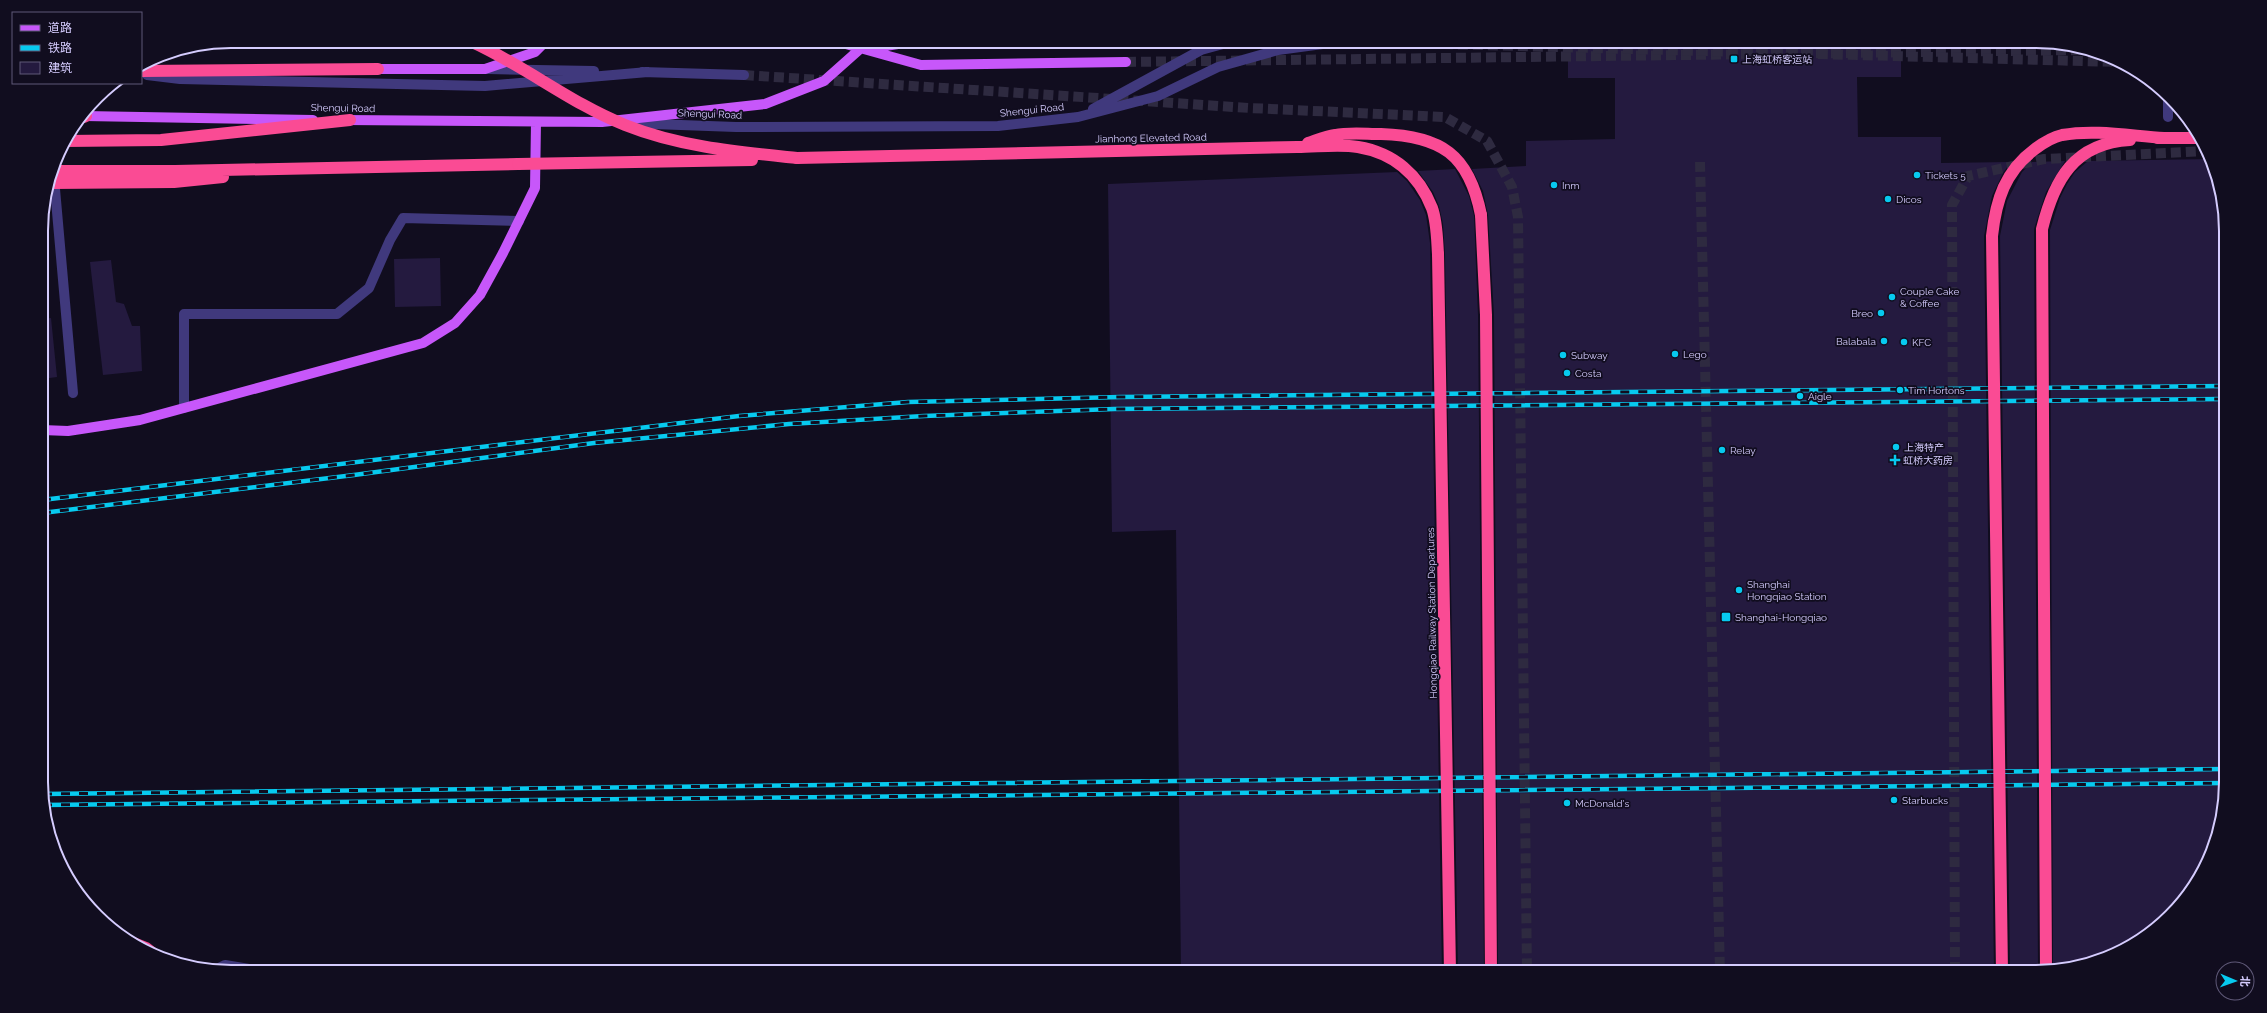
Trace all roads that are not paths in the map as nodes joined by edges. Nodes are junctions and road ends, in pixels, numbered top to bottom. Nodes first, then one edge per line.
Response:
1 (484, 48) edge
2 (539, 48) edge
3 (857, 48) edge
4 (867, 48) edge
5 (1208, 48) edge
6 (1293, 48) edge
7 (860, 49) junction
8 (1126, 62) tunnel mouth
9 (378, 69) joint
10 (485, 69) junction
11 (142, 72) edge
12 (142, 72) edge
13 (648, 72) junction
14 (744, 75) tunnel mouth
15 (2168, 105) edge
16 (89, 116) edge
17 (1078, 117) junction
18 (2168, 117) dead end
19 (350, 120) junction
20 (536, 122) junction
21 (602, 122) junction
22 (2164, 138) junction
23 (2193, 138) edge
24 (72, 142) edge
25 (1297, 147) junction
26 (797, 158) junction
27 (326, 167) junction
28 (58, 171) edge
29 (54, 187) edge
30 (53, 193) edge
31 (519, 221) junction
32 (1438, 254) joint
33 (73, 393) dead end
34 (184, 408) junction
35 (48, 430) edge
36 (1450, 965) edge
37 (1491, 965) edge
38 (2002, 965) edge
39 (2046, 965) edge

1 - 26 highway, bridge
2 - 10 main road
3 - 7 main road
4 - 7 main road
5 - 17 street
6 - 17 street, Shengui Road
7 - 8 main road
7 - 21 main road, Shengui Road
9 - 10 main road
9 - 11 highway
10 - 13 street
12 - 13 street
13 - 14 street
15 - 18 street
16 - 19 main road, Shengui Road
17 - 21 street, Shengui Road
19 - 20 main road, Shengui Road
19 - 24 highway
20 - 21 main road, Shengui Road
20 - 31 main road
22 - 23 highway, bridge
22 - 38 highway, bridge
22 - 39 highway, bridge
25 - 26 highway, Jianhong Elevated Road
25 - 32 highway, Jianhong Elevated Road
25 - 37 highway, bridge
26 - 27 highway, bridge
27 - 28 highway
27 - 29 highway
30 - 33 street
31 - 34 main road
31 - 34 street
32 - 36 highway, Hongqiao Railway Station Departures, bridge
34 - 35 main road

